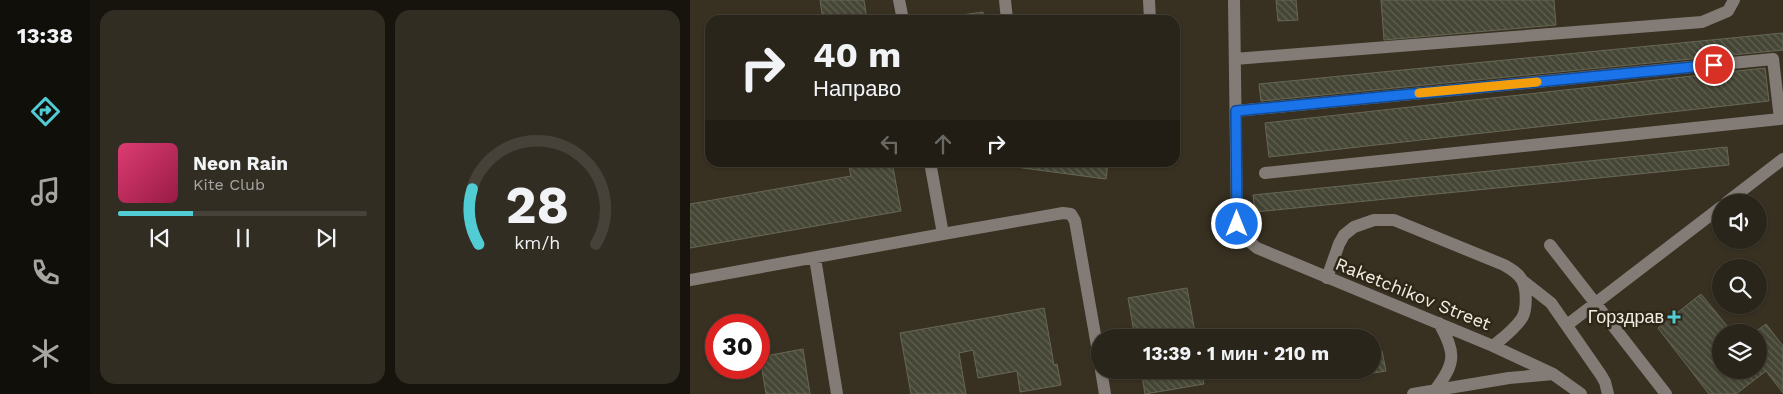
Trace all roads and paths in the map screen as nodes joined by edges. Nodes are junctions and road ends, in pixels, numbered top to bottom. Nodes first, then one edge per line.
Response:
1 (899, 0) edge
2 (1004, 0) edge
3 (1149, 0) edge
4 (1234, 0) edge
5 (1734, 0) edge
6 (902, 15) edge
7 (1006, 15) edge
8 (1150, 15) edge
9 (1235, 59) junction
10 (1236, 111) junction
11 (1783, 159) edge
12 (931, 167) edge
13 (1265, 173) dead end
14 (1737, 194) edge
15 (1712, 213) edge
16 (943, 234) junction
17 (1550, 245) dead end
18 (815, 258) junction
19 (1327, 278) junction
20 (690, 280) edge
21 (1523, 282) junction
22 (1595, 303) junction
23 (1439, 323) junction
24 (1567, 325) junction
25 (1094, 329) edge
26 (1493, 346) junction
27 (1553, 374) junction
28 (1103, 379) edge
29 (1435, 390) junction
30 (837, 394) edge
31 (1106, 394) edge
32 (1414, 394) edge
33 (1581, 394) edge
34 (1608, 394) edge
35 (1666, 394) edge

1 - 6 street
2 - 7 street
3 - 8 street
4 - 9 street
5 - 9 street
9 - 10 street
10 - 13 street
10 - 19 street, Raketchikov Street
11 - 14 street
12 - 16 street
15 - 22 street
16 - 18 street
16 - 25 street
17 - 22 street
18 - 20 street
18 - 30 street
19 - 21 street
19 - 23 street, Raketchikov Street
21 - 24 street
21 - 26 street
22 - 24 street
22 - 35 street
23 - 26 street, Raketchikov Street
23 - 29 street
24 - 34 street
26 - 27 street, Raketchikov Street
27 - 29 street
27 - 33 street, Raketchikov Street
28 - 31 street
29 - 32 street

